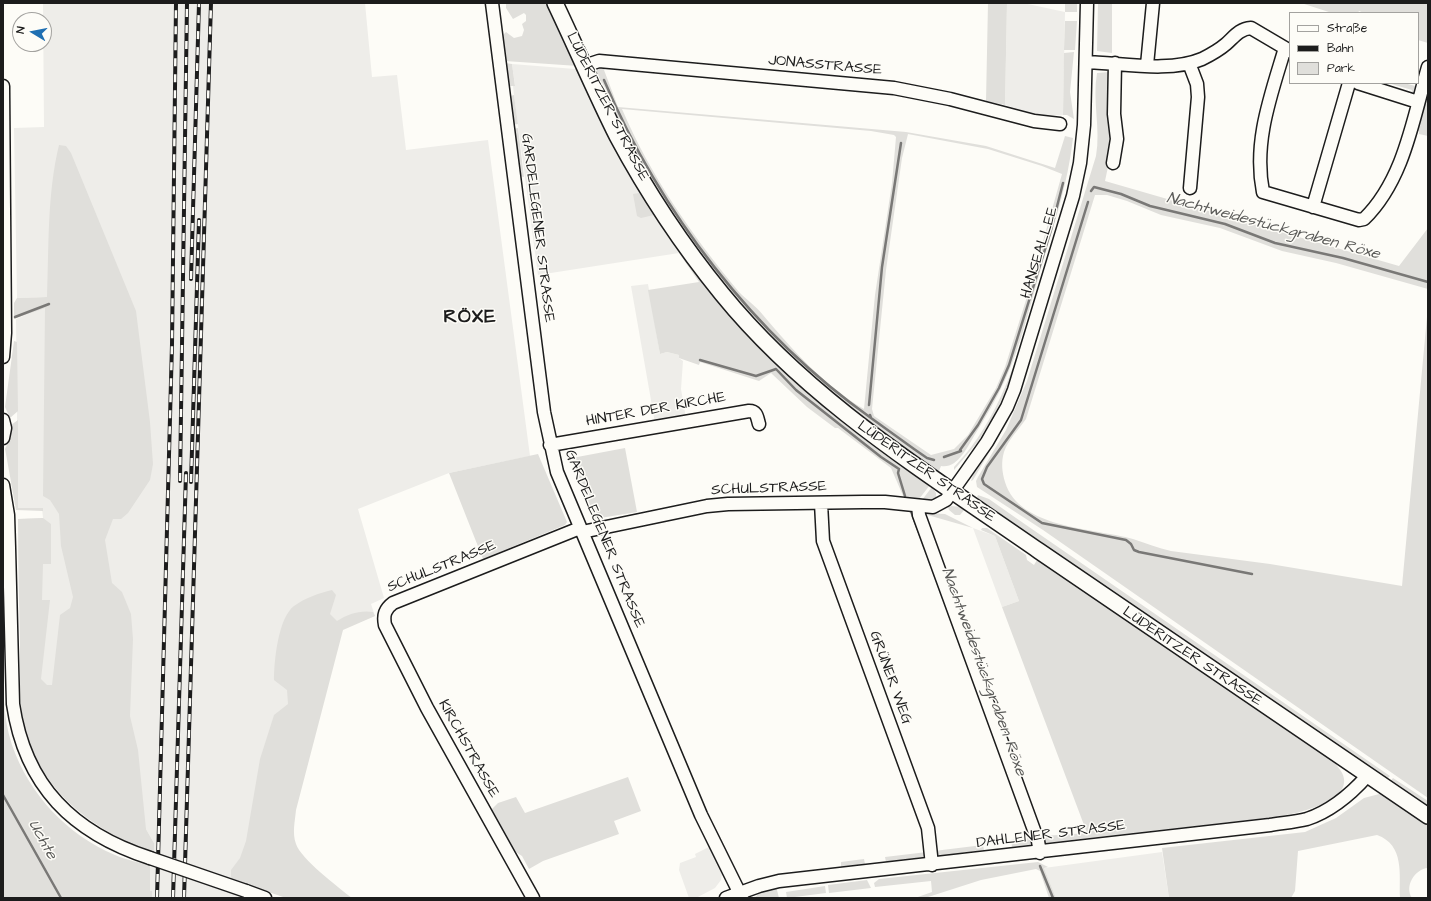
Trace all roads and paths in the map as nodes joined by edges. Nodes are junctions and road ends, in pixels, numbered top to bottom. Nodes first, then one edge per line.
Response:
1 (492, 3) edge
2 (555, 3) edge
3 (1088, 3) edge
4 (1153, 3) edge
5 (1288, 50) edge
6 (1086, 62) junction
7 (1115, 63) junction
8 (1189, 63) junction
9 (1147, 65) junction
10 (584, 66) junction
11 (1428, 67) edge
12 (1349, 84) edge
13 (1361, 84) edge
14 (3, 86) edge
15 (1418, 102) junction
16 (1060, 124) dead end
17 (1113, 163) dead end
18 (1190, 188) dead end
19 (1313, 207) junction
20 (3, 356) edge
21 (3, 420) edge
22 (759, 424) dead end
23 (3, 438) edge
24 (550, 445) junction
25 (3, 485) edge
26 (952, 491) junction
27 (821, 503) junction
28 (918, 506) junction
29 (581, 530) junction
30 (385, 612) joint
31 (1367, 776) junction
32 (1428, 816) edge
33 (1040, 853) junction
34 (932, 865) junction
35 (740, 895) edge
36 (265, 898) edge
37 (533, 898) edge
38 (726, 898) edge

1 - 24 street, GARDELEGENER STRASSE
2 - 10 main road, LÜDERITZER STRASSE
3 - 6 street, HANSEALLEE
4 - 9 street
5 - 8 street
5 - 19 street
6 - 7 street
6 - 26 street, HANSEALLEE
7 - 9 street
7 - 17 street
8 - 9 street
8 - 18 street
10 - 16 street, JONASSTRASSE
10 - 26 main road, LÜDERITZER STRASSE
11 - 15 street
12 - 19 street
13 - 15 street
14 - 20 street
15 - 19 street
21 - 23 street
22 - 24 street, HINTER DER KIRCHE
24 - 29 street, GARDELEGENER STRASSE
25 - 36 street, bridge
26 - 28 street, SCHULSTRASSE
26 - 31 main road, LÜDERITZER STRASSE
27 - 28 street, SCHULSTRASSE
27 - 29 street, SCHULSTRASSE
27 - 34 street, GRÜNER WEG
28 - 33 street
29 - 30 street, SCHULSTRASSE
29 - 35 street, GARDELEGENER STRASSE
30 - 37 street, KIRCHSTRASSE
31 - 32 main road, LÜDERITZER STRASSE
31 - 33 street, DAHLENER STRASSE
33 - 34 street, DAHLENER STRASSE
34 - 35 street, DAHLENER STRASSE
35 - 38 street, DAHLENER STRASSE

